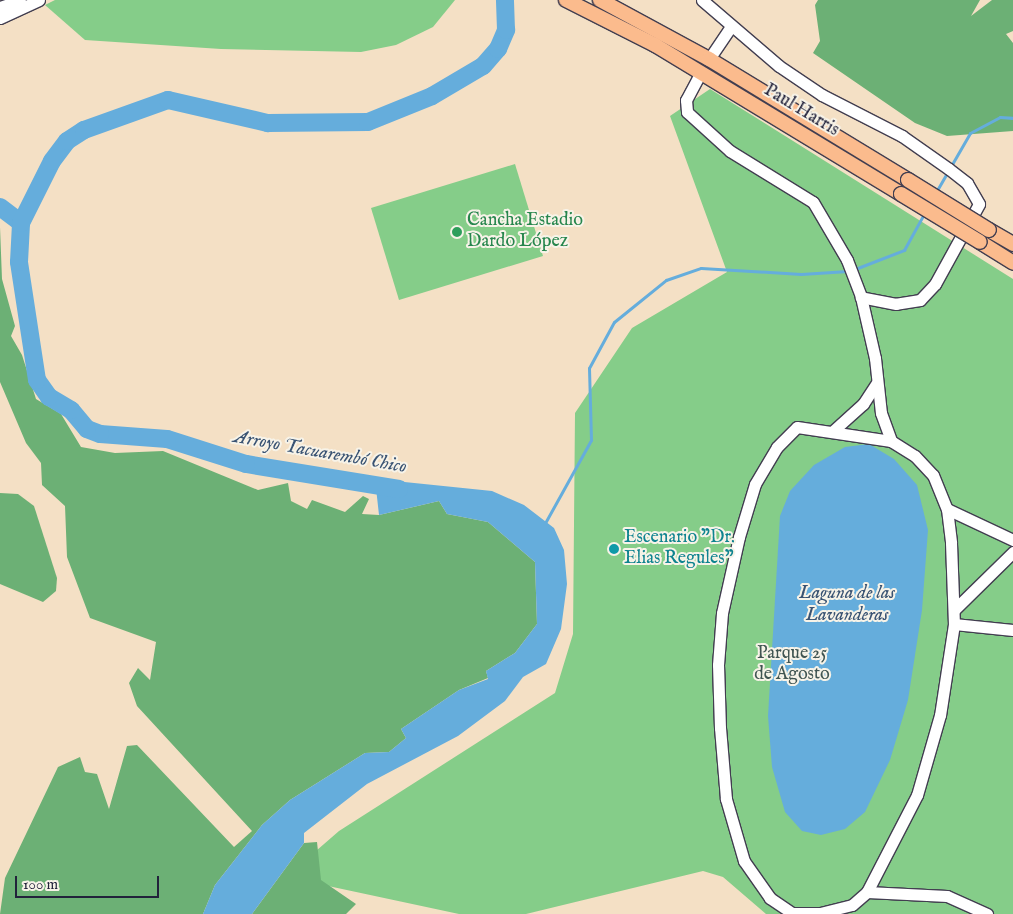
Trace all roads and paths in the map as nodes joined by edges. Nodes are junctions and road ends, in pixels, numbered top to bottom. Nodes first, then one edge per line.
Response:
1 (20, 0) edge
2 (39, 0) edge
3 (566, 0) edge
4 (600, 0) edge
5 (702, 0) edge
6 (0, 7) edge
7 (0, 18) edge
8 (731, 26) junction
9 (709, 59) junction
10 (701, 72) junction
11 (1013, 244) edge
12 (1013, 263) edge
13 (862, 297) junction
14 (876, 384) junction
15 (834, 430) junction
16 (891, 441) junction
17 (947, 509) junction
18 (1013, 540) edge
19 (1013, 552) edge
20 (954, 610) junction
21 (954, 624) junction
22 (1013, 630) edge
23 (867, 892) junction
24 (987, 914) edge

1 - 6 street
2 - 7 street
3 - 10 main road, Paul Harris
4 - 9 main road, Paul Harris
5 - 8 street
8 - 9 street
8 - 13 street
9 - 10 main road
9 - 11 main road, Paul Harris, bridge
10 - 12 main road, Paul Harris, bridge
10 - 13 street
13 - 14 street
14 - 15 street
14 - 16 street
15 - 16 street
15 - 23 street
16 - 17 street
17 - 18 street
17 - 20 street
19 - 20 street
20 - 21 street
21 - 22 street
21 - 23 street
23 - 24 street

